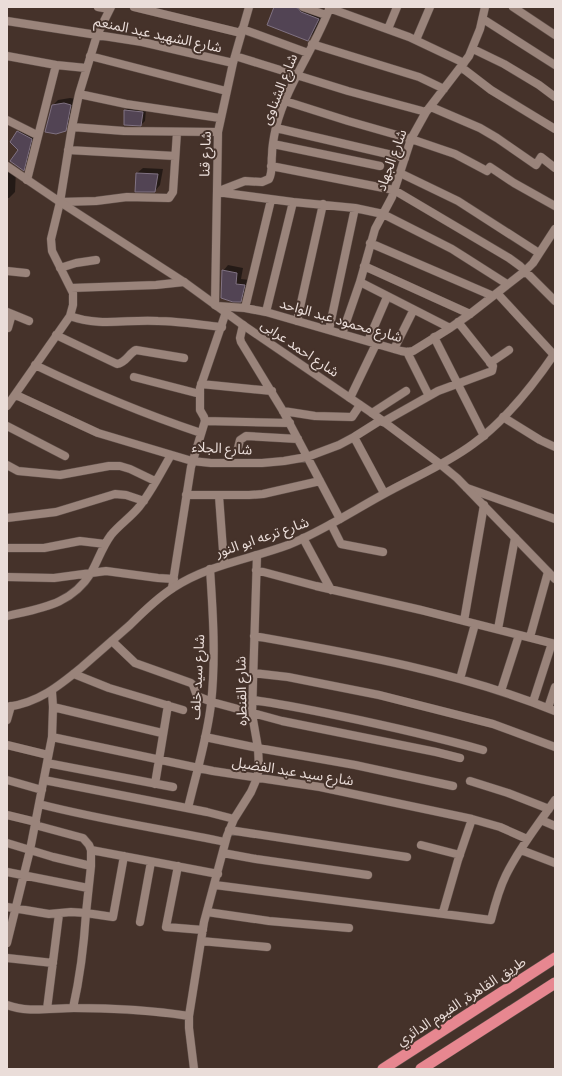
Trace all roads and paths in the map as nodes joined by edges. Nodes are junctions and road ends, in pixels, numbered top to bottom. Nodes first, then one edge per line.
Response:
1 (98, 7) edge
2 (134, 7) edge
3 (249, 7) edge
4 (302, 7) edge
5 (397, 7) edge
6 (430, 7) edge
7 (485, 7) edge
8 (513, 7) edge
9 (110, 8) edge
10 (328, 10) edge
11 (483, 19) junction
12 (7, 21) edge
13 (388, 29) junction
14 (242, 31) junction
15 (97, 35) junction
16 (555, 35) edge
17 (416, 40) junction
18 (312, 44) junction
19 (473, 49) junction
20 (308, 53) junction
21 (7, 56) edge
22 (90, 56) junction
23 (234, 59) junction
24 (56, 65) junction
25 (463, 65) junction
26 (555, 65) edge
27 (86, 68) junction
28 (297, 74) junction
29 (444, 89) junction
30 (226, 92) junction
31 (79, 94) junction
32 (555, 98) edge
33 (285, 101) junction
34 (428, 110) junction
35 (220, 118) junction
36 (7, 120) edge
37 (72, 127) junction
38 (276, 128) junction
39 (555, 129) edge
40 (177, 132) junction
41 (218, 132) junction
42 (37, 135) junction
43 (411, 138) junction
44 (273, 144) junction
45 (68, 150) junction
46 (175, 156) junction
47 (405, 158) junction
48 (7, 166) edge
49 (271, 166) junction
50 (380, 166) dead end
51 (555, 168) edge
52 (400, 173) junction
53 (27, 180) junction
54 (394, 190) junction
55 (217, 192) junction
56 (271, 200) junction
57 (60, 202) junction
58 (293, 202) junction
59 (323, 204) junction
60 (555, 206) edge
61 (355, 208) junction
62 (383, 214) junction
63 (555, 229) edge
64 (370, 243) junction
65 (539, 253) junction
66 (96, 260) dead end
67 (364, 266) junction
68 (60, 268) junction
69 (7, 271) edge
70 (525, 271) junction
71 (26, 273) dead end
72 (184, 282) junction
73 (360, 282) junction
74 (507, 284) junction
75 (71, 288) junction
76 (495, 294) junction
77 (387, 297) junction
78 (555, 301) edge
79 (216, 305) junction
80 (245, 308) junction
81 (413, 310) junction
82 (226, 312) junction
83 (266, 312) junction
84 (10, 313) edge
85 (470, 314) junction
86 (70, 316) junction
87 (29, 321) dead end
88 (297, 321) junction
89 (458, 322) junction
90 (243, 325) junction
91 (222, 327) junction
92 (8, 328) dead end
93 (450, 328) junction
94 (329, 330) junction
95 (56, 334) junction
96 (342, 334) junction
97 (434, 337) junction
98 (372, 343) junction
99 (394, 349) junction
100 (509, 350) dead end
101 (407, 352) junction
102 (554, 354) edge
103 (184, 358) dead end
104 (490, 363) junction
105 (35, 365) junction
106 (134, 377) dead end
107 (458, 383) junction
108 (201, 384) junction
109 (272, 391) junction
110 (406, 391) dead end
111 (200, 394) junction
112 (16, 395) junction
113 (429, 396) junction
114 (350, 398) junction
115 (360, 405) junction
116 (7, 406) edge
117 (283, 411) junction
118 (372, 413) junction
119 (504, 417) junction
120 (205, 421) junction
121 (382, 421) junction
122 (290, 423) junction
123 (7, 426) edge
124 (201, 433) junction
125 (484, 436) junction
126 (354, 437) junction
127 (298, 439) junction
128 (555, 447) edge
129 (238, 448) dead end
130 (172, 455) junction
131 (65, 456) dead end
132 (307, 456) junction
133 (192, 461) junction
134 (440, 464) junction
135 (7, 465) edge
136 (155, 481) junction
137 (320, 481) junction
138 (467, 488) junction
139 (384, 493) junction
140 (186, 495) junction
141 (220, 496) junction
142 (144, 500) junction
143 (484, 506) junction
144 (7, 518) edge
145 (340, 519) junction
146 (555, 519) edge
147 (331, 524) junction
148 (303, 538) junction
149 (515, 538) junction
150 (105, 544) junction
151 (7, 548) edge
152 (383, 552) dead end
153 (257, 555) junction
154 (224, 564) junction
155 (210, 569) junction
156 (256, 570) junction
157 (92, 572) junction
158 (548, 572) junction
159 (7, 577) edge
160 (174, 579) junction
161 (555, 579) edge
162 (172, 588) junction
163 (330, 590) junction
164 (7, 616) edge
165 (464, 622) junction
166 (475, 624) junction
167 (498, 630) junction
168 (519, 635) junction
169 (254, 636) junction
170 (530, 638) junction
171 (112, 641) junction
172 (553, 643) edge
173 (253, 673) junction
174 (74, 674) junction
175 (460, 679) junction
176 (555, 687) edge
177 (502, 691) junction
178 (52, 692) junction
179 (253, 700) junction
180 (212, 702) junction
181 (532, 702) junction
182 (168, 705) junction
183 (9, 707) edge
184 (53, 707) junction
185 (552, 709) edge
186 (184, 710) dead end
187 (252, 714) junction
188 (7, 720) edge
189 (162, 733) junction
190 (52, 737) junction
191 (205, 737) junction
192 (7, 745) edge
193 (555, 747) edge
194 (258, 748) junction
195 (483, 750) dead end
196 (460, 758) dead end
197 (48, 759) junction
198 (159, 759) junction
199 (198, 768) junction
200 (257, 778) junction
201 (7, 780) edge
202 (44, 780) junction
203 (470, 781) dead end
204 (155, 784) junction
205 (453, 786) dead end
206 (173, 787) dead end
207 (42, 790) junction
208 (555, 800) edge
209 (39, 804) junction
210 (188, 808) junction
211 (549, 809) junction
212 (7, 815) edge
213 (234, 819) junction
214 (472, 819) junction
215 (541, 820) junction
216 (36, 824) junction
217 (555, 826) edge
218 (229, 830) junction
219 (527, 840) junction
220 (225, 842) junction
221 (7, 843) edge
222 (421, 845) dead end
223 (30, 850) junction
224 (91, 850) junction
225 (521, 850) junction
226 (223, 853) junction
227 (460, 855) junction
228 (124, 856) junction
229 (407, 857) dead end
230 (151, 862) junction
231 (555, 863) edge
232 (90, 866) junction
233 (178, 866) junction
234 (7, 872) edge
235 (218, 874) junction
236 (25, 875) junction
237 (368, 875) dead end
238 (215, 885) junction
239 (88, 888) junction
240 (7, 907) edge
241 (16, 909) junction
242 (86, 912) junction
243 (207, 912) junction
244 (443, 912) junction
245 (59, 914) junction
246 (140, 922) dead end
247 (349, 928) dead end
248 (203, 930) junction
249 (201, 941) junction
250 (7, 943) edge
251 (267, 947) dead end
252 (7, 958) edge
253 (555, 958) edge
254 (53, 963) junction
255 (555, 983) edge
256 (7, 1005) edge
257 (73, 1008) junction
258 (47, 1009) junction
259 (189, 1016) junction
260 (194, 1069) edge
261 (383, 1069) edge
262 (421, 1069) edge

1 - 9 street
2 - 14 street
3 - 14 street, شارع قنا
4 - 10 street
5 - 13 street
6 - 17 street
7 - 11 street, شارع الجهاد
8 - 16 street
9 - 15 street
10 - 13 street
10 - 18 street, شارع الشناوى
11 - 19 street, شارع الجهاد
11 - 26 street
12 - 15 street, شارع الشهيد عبد المنعم
13 - 17 street
14 - 20 street
14 - 23 street, شارع قنا
15 - 22 street
15 - 23 street, شارع الشهيد عبد المنعم
17 - 25 street
18 - 20 street, شارع الشناوى
18 - 29 street
19 - 25 street, شارع الجهاد
19 - 32 street
20 - 28 street, شارع الشناوى
21 - 24 street
22 - 27 street
22 - 30 street
23 - 28 street, شارع الشهيد عبد المنعم
23 - 30 street, شارع قنا
24 - 27 street
24 - 42 street
25 - 29 street, شارع الجهاد
25 - 39 street
27 - 31 street
28 - 33 street, شارع الشناوى
28 - 34 street, شارع الشهيد عبد المنعم
29 - 34 street, شارع الجهاد
30 - 35 street, شارع قنا
31 - 35 street
31 - 37 street
33 - 38 street, شارع الشناوى
33 - 43 street
34 - 43 street, شارع الجهاد
34 - 51 street, شارع الشهيد عبد المنعم
35 - 41 street, شارع قنا
36 - 42 street
37 - 40 street
37 - 45 street
38 - 44 street, شارع الشناوى
38 - 47 street
40 - 41 street
40 - 46 street
41 - 55 street, شارع قنا
42 - 53 street
43 - 47 street, شارع الجهاد
43 - 60 street
44 - 49 street, شارع الشناوى
44 - 50 street
45 - 46 street
45 - 57 street
46 - 57 street
47 - 52 street, شارع الجهاد
48 - 53 street, شارع احمد عرابى
49 - 54 street
49 - 55 street, شارع الشناوى
52 - 54 street, شارع الجهاد
52 - 65 street
53 - 57 street, شارع احمد عرابى
54 - 62 street, شارع الجهاد
54 - 70 street
55 - 56 street
55 - 79 street, شارع قنا
56 - 58 street
56 - 80 street
57 - 68 street
57 - 72 street, شارع احمد عرابى
58 - 59 street
58 - 83 street
59 - 61 street
59 - 88 street
61 - 62 street
61 - 94 street
62 - 64 street, شارع الجهاد
62 - 74 street
63 - 65 street, شارع محمود عبد الواحد
64 - 67 street, شارع الجهاد
64 - 76 street
65 - 70 street, شارع محمود عبد الواحد
66 - 68 street
67 - 73 street, شارع الجهاد
67 - 85 street
68 - 75 street
69 - 71 street
70 - 74 street, شارع محمود عبد الواحد
70 - 78 street
72 - 75 street
72 - 79 street, شارع احمد عرابى
73 - 77 street
73 - 96 street, شارع الجهاد
74 - 76 street, شارع محمود عبد الواحد
75 - 86 street
76 - 85 street, شارع محمود عبد الواحد
76 - 102 street
77 - 81 street
77 - 98 street
79 - 80 street, شارع محمود عبد الواحد
79 - 82 street, شارع احمد عرابى
80 - 83 street, شارع محمود عبد الواحد
81 - 93 street
81 - 99 street
82 - 90 street, شارع احمد عرابى
82 - 91 street
83 - 88 street, شارع محمود عبد الواحد
84 - 87 street
84 - 92 street
85 - 89 street, شارع محمود عبد الواحد
86 - 91 street
86 - 95 street
88 - 94 street, شارع محمود عبد الواحد
89 - 93 street, شارع محمود عبد الواحد
89 - 104 street
90 - 109 street
90 - 114 street, شارع احمد عرابى
91 - 108 street
93 - 97 street, شارع محمود عبد الواحد
94 - 96 street, شارع محمود عبد الواحد
95 - 103 street
95 - 105 street
96 - 98 street, شارع محمود عبد الواحد
97 - 101 street, شارع محمود عبد الواحد
97 - 107 street
98 - 99 street, شارع محمود عبد الواحد
98 - 114 street
99 - 101 street, شارع محمود عبد الواحد
100 - 104 street
101 - 113 street
102 - 119 street, شارع ترعه ابو النور
104 - 107 street, شارع الجلاء
105 - 112 street
105 - 124 street
106 - 111 street
107 - 113 street, شارع الجلاء
107 - 125 street
108 - 109 street
108 - 111 street
109 - 117 street
110 - 118 street
111 - 120 street
112 - 116 street
112 - 130 street, شارع الجلاء
113 - 121 street, شارع الجلاء
114 - 115 street, شارع احمد عرابى
115 - 117 street
115 - 118 street, شارع احمد عرابى
117 - 122 street
118 - 121 street, شارع احمد عرابى
119 - 125 street, شارع ترعه ابو النور
119 - 128 street
120 - 122 street
120 - 124 street
121 - 126 street, شارع الجلاء
121 - 134 street, شارع احمد عرابى
122 - 127 street
123 - 131 street
124 - 133 street
125 - 134 street, شارع ترعه ابو النور
126 - 132 street, شارع الجلاء
126 - 139 street
127 - 129 street
127 - 132 street
130 - 133 street, شارع الجلاء
130 - 136 street
132 - 133 street, شارع الجلاء
132 - 137 street
133 - 140 street
134 - 138 street, شارع احمد عرابى
134 - 139 street, شارع ترعه ابو النور
135 - 136 street
136 - 142 street
137 - 141 street
137 - 145 street
138 - 143 street, شارع احمد عرابى
138 - 146 street
139 - 145 street, شارع ترعه ابو النور
140 - 141 street
140 - 160 street
141 - 154 street
142 - 144 street
142 - 150 street
143 - 149 street, شارع احمد عرابى
143 - 165 street
145 - 147 street, شارع ترعه ابو النور
147 - 148 street, شارع ترعه ابو النور
147 - 152 street
148 - 153 street, شارع ترعه ابو النور
148 - 163 street
149 - 158 street, شارع احمد عرابى
149 - 167 street
150 - 151 street
150 - 157 street
153 - 154 street, شارع ترعه ابو النور
153 - 156 street, شارع القنطره
154 - 155 street, شارع ترعه ابو النور
155 - 162 street, شارع ترعه ابو النور
155 - 180 street, شارع سيد خلف
156 - 163 street
156 - 169 street, شارع القنطره
157 - 159 street
157 - 160 street
157 - 164 street
158 - 161 street, شارع احمد عرابى
158 - 170 street
160 - 162 street
162 - 171 street, شارع ترعه ابو النور
163 - 165 street
165 - 166 street
166 - 167 street
166 - 175 street
167 - 168 street
168 - 170 street
168 - 177 street
169 - 173 street, شارع القنطره
169 - 175 street
170 - 172 street
171 - 174 street, شارع ترعه ابو النور
171 - 180 street
172 - 181 street
173 - 179 street, شارع القنطره
173 - 193 street
174 - 178 street, شارع ترعه ابو النور
174 - 182 street
175 - 177 street
176 - 185 street
177 - 181 street
178 - 183 street, شارع ترعه ابو النور
178 - 184 street
179 - 187 street, شارع القنطره
179 - 195 street
180 - 187 street
180 - 191 street, شارع سيد خلف
181 - 185 street
182 - 186 street
182 - 189 street
183 - 188 street
184 - 189 street
184 - 190 street
187 - 194 street, شارع القنطره
187 - 196 street
189 - 198 street
190 - 197 street
190 - 198 street, شارع سيد عبد الفضيل
191 - 194 street
191 - 199 street, شارع سيد خلف
192 - 197 street
194 - 200 street, شارع القنطره
194 - 205 street
197 - 202 street
197 - 204 street
198 - 199 street, شارع سيد عبد الفضيل
198 - 204 street
199 - 200 street, شارع سيد عبد الفضيل
199 - 210 street, شارع سيد خلف
200 - 213 street, شارع القنطره
200 - 214 street, شارع سيد عبد الفضيل
201 - 207 street
202 - 207 street
202 - 210 street
203 - 211 street
204 - 206 street
207 - 209 street
208 - 211 street
209 - 216 street
209 - 220 street
210 - 213 street
211 - 215 street
212 - 216 street
213 - 218 street, شارع القنطره
214 - 219 street, شارع سيد عبد الفضيل
214 - 227 street
215 - 217 street
215 - 219 street
216 - 223 street
216 - 224 street
218 - 220 street, شارع القنطره
218 - 229 street
219 - 225 street
220 - 226 street, شارع القنطره
221 - 223 street
222 - 227 street
223 - 232 street
223 - 236 street
224 - 228 street
224 - 232 street
225 - 231 street
225 - 244 street
226 - 235 street, شارع القنطره
226 - 237 street
227 - 244 street
228 - 230 street
228 - 242 street
230 - 233 street
230 - 246 street
232 - 239 street
233 - 235 street
233 - 248 street
234 - 236 street
235 - 238 street, شارع القنطره
236 - 239 street
236 - 241 street
238 - 243 street, شارع القنطره
238 - 244 street
239 - 242 street
240 - 241 street
241 - 245 street
241 - 250 street
242 - 245 street
242 - 257 street
243 - 247 street
243 - 248 street, شارع القنطره
245 - 254 street
248 - 249 street, شارع القنطره
249 - 251 street
249 - 259 street, شارع القنطره
252 - 254 street
253 - 261 highway, طريق القاهرة, الفيوم الدائري
254 - 258 street
255 - 262 highway
256 - 258 street
257 - 258 street
257 - 259 street
259 - 260 street, شارع القنطره

